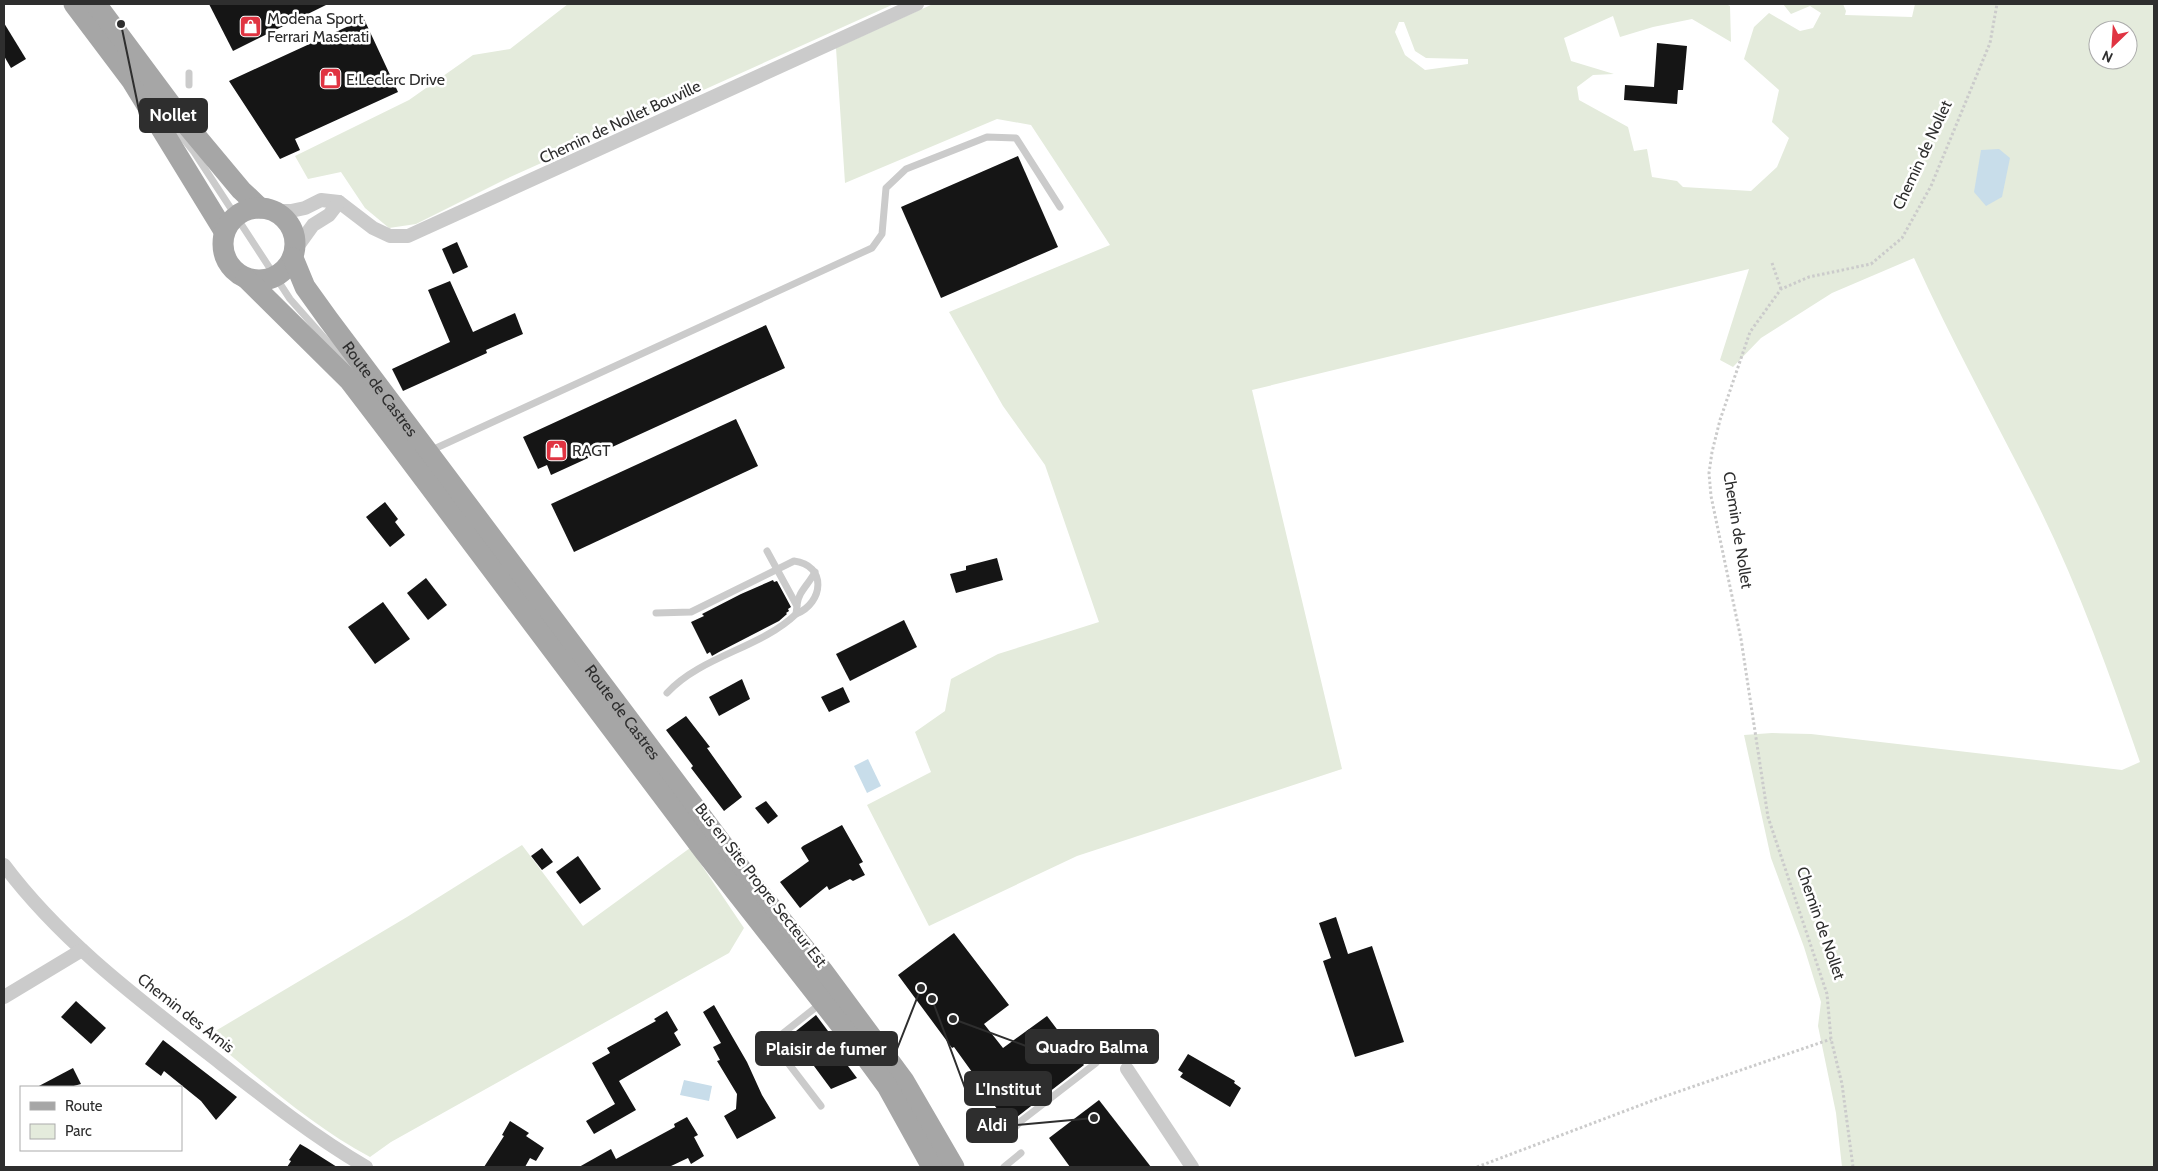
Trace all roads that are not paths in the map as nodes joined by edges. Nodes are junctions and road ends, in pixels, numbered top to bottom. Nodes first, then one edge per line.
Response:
1 (74, 4) edge
2 (96, 4) edge
3 (917, 4) edge
4 (132, 68) dead end
5 (189, 73) dead end
6 (189, 85) dead end
7 (146, 89) dead end
8 (156, 102) dead end
9 (180, 117) junction
10 (194, 152) junction
11 (339, 202) junction
12 (1060, 207) dead end
13 (268, 210) junction
14 (230, 224) junction
15 (294, 254) junction
16 (275, 277) junction
17 (246, 278) junction
18 (354, 379) junction
19 (434, 450) dead end
20 (767, 552) dead end
21 (776, 568) junction
22 (815, 571) junction
23 (509, 573) dead end
24 (540, 601) junction
25 (796, 610) junction
26 (656, 613) dead end
27 (540, 632) junction
28 (571, 661) dead end
29 (667, 693) dead end
30 (4, 864) edge
31 (82, 950) junction
32 (4, 997) edge
33 (823, 1001) junction
34 (846, 1017) dead end
35 (1096, 1063) dead end
36 (1127, 1069) dead end
37 (904, 1099) dead end
38 (821, 1106) dead end
39 (1011, 1132) dead end
40 (1021, 1153) dead end
41 (366, 1167) edge
42 (932, 1167) edge
43 (954, 1167) edge
44 (1004, 1167) edge
45 (1192, 1167) edge

1 - 14 main road
2 - 9 main road
3 - 11 street, Chemin de Nollet Bouville
4 - 7 lane
5 - 6 lane
8 - 10 lane
9 - 10 lane
9 - 13 main road
10 - 14 lane
11 - 13 street
11 - 15 street
12 - 19 lane
13 - 14 main road
13 - 15 main road, Route de Castres
14 - 16 lane
14 - 17 main road, Route de Castres
15 - 16 main road
15 - 24 main road, Route de Castres
16 - 17 main road
16 - 18 lane
17 - 18 main road, Route de Castres
18 - 27 main road, Route de Castres
20 - 21 lane
21 - 22 lane
21 - 25 lane
21 - 26 lane
22 - 25 lane
22 - 25 lane
23 - 24 lane
24 - 43 main road, Route de Castres
25 - 29 lane
27 - 28 lane
27 - 33 main road, Route de Castres
30 - 31 street, Chemin des Arnis
31 - 32 street
31 - 41 street, Chemin des Arnis
33 - 38 lane
33 - 42 main road, Route de Castres
34 - 37 lane
35 - 39 lane
36 - 45 street
40 - 44 lane

